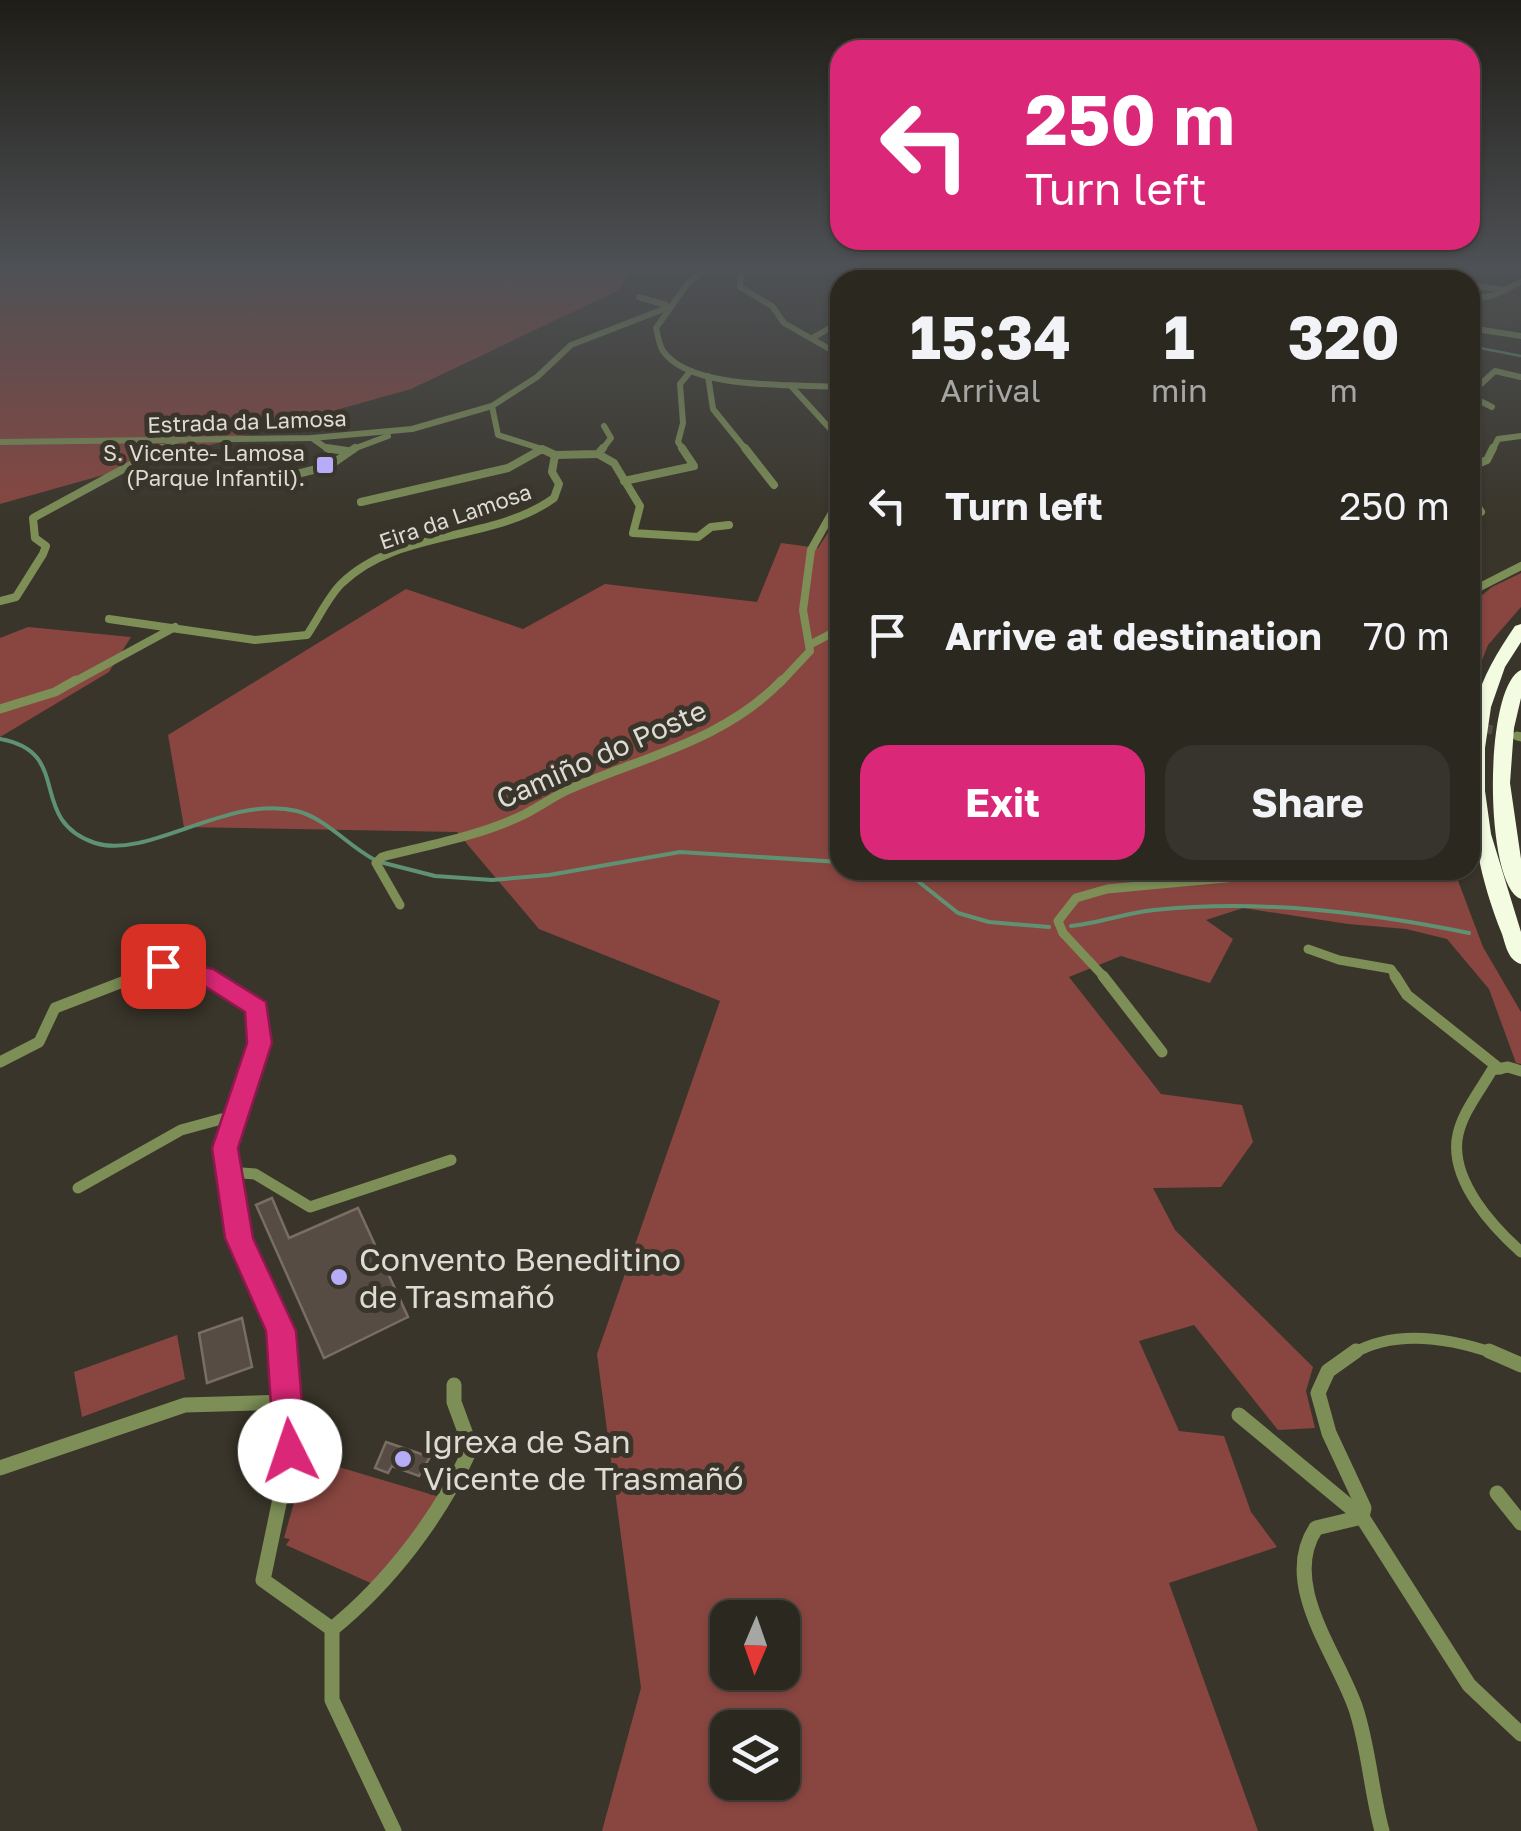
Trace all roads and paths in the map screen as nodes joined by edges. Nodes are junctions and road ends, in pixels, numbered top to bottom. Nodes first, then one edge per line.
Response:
1 (563, 352) edge
2 (666, 352) edge
3 (689, 373) junction
4 (708, 376) junction
5 (1521, 376) edge
6 (1480, 385) edge
7 (790, 386) junction
8 (830, 386) edge
9 (1480, 401) edge
10 (492, 406) junction
11 (1492, 408) dead end
12 (604, 426) dead end
13 (412, 429) junction
14 (830, 429) edge
15 (1521, 436) edge
16 (312, 438) junction
17 (178, 440) junction
18 (0, 442) edge
19 (542, 450) junction
20 (348, 451) junction
21 (598, 454) junction
22 (555, 455) junction
23 (1480, 463) edge
24 (268, 481) dead end
25 (624, 481) junction
26 (774, 485) dead end
27 (362, 502) dead end
28 (830, 517) edge
29 (730, 525) dead end
30 (1521, 566) edge
31 (1480, 587) edge
32 (0, 601) edge
33 (109, 619) dead end
34 (176, 626) junction
35 (1521, 629) edge
36 (830, 634) edge
37 (811, 644) junction
38 (1521, 675) edge
39 (0, 709) edge
40 (1480, 720) edge
41 (1480, 837) edge
42 (1203, 880) edge
43 (1521, 892) edge
44 (400, 905) dead end
45 (1308, 949) dead end
46 (1521, 958) edge
47 (1162, 1052) dead end
48 (0, 1062) edge
49 (1500, 1068) junction
50 (1521, 1071) edge
51 (236, 1115) junction
52 (452, 1160) dead end
53 (229, 1172) junction
54 (78, 1188) dead end
55 (1521, 1252) edge
56 (1521, 1366) edge
57 (454, 1385) dead end
58 (286, 1402) junction
59 (1239, 1415) dead end
60 (0, 1468) edge
61 (1497, 1493) dead end
62 (1362, 1517) junction
63 (1521, 1523) edge
64 (332, 1629) junction
65 (1521, 1734) edge
66 (394, 1831) edge
67 (1382, 1831) edge

1 - 10 street, Estrada da Lamosa
2 - 3 street
3 - 4 street
3 - 25 street
4 - 7 street
4 - 26 street
5 - 6 street
7 - 8 street
7 - 14 street
9 - 11 street
10 - 13 street, Estrada da Lamosa
10 - 19 street
12 - 21 street
13 - 16 street, Estrada da Lamosa
13 - 20 street
15 - 23 street
16 - 17 street, Estrada da Lamosa
16 - 20 street
17 - 18 street, Estrada da Lamosa
17 - 32 street
19 - 22 street, Eira da Lamosa
19 - 27 street, Eira da Lamosa
20 - 24 street
21 - 22 street, Eira da Lamosa
21 - 25 street
22 - 34 street, Eira da Lamosa
25 - 29 street
28 - 37 street
30 - 31 street
33 - 34 street
34 - 39 street
35 - 40 highway
36 - 37 street
37 - 44 street, Camiño do Poste
38 - 43 highway
41 - 46 highway
42 - 47 street
45 - 49 street
48 - 51 street
49 - 50 street
49 - 55 street
51 - 53 street
51 - 54 street
52 - 53 street
53 - 58 street
56 - 62 street
57 - 64 street
58 - 60 street
58 - 64 street
59 - 62 street
61 - 63 street
62 - 65 street
62 - 67 street
64 - 66 street

